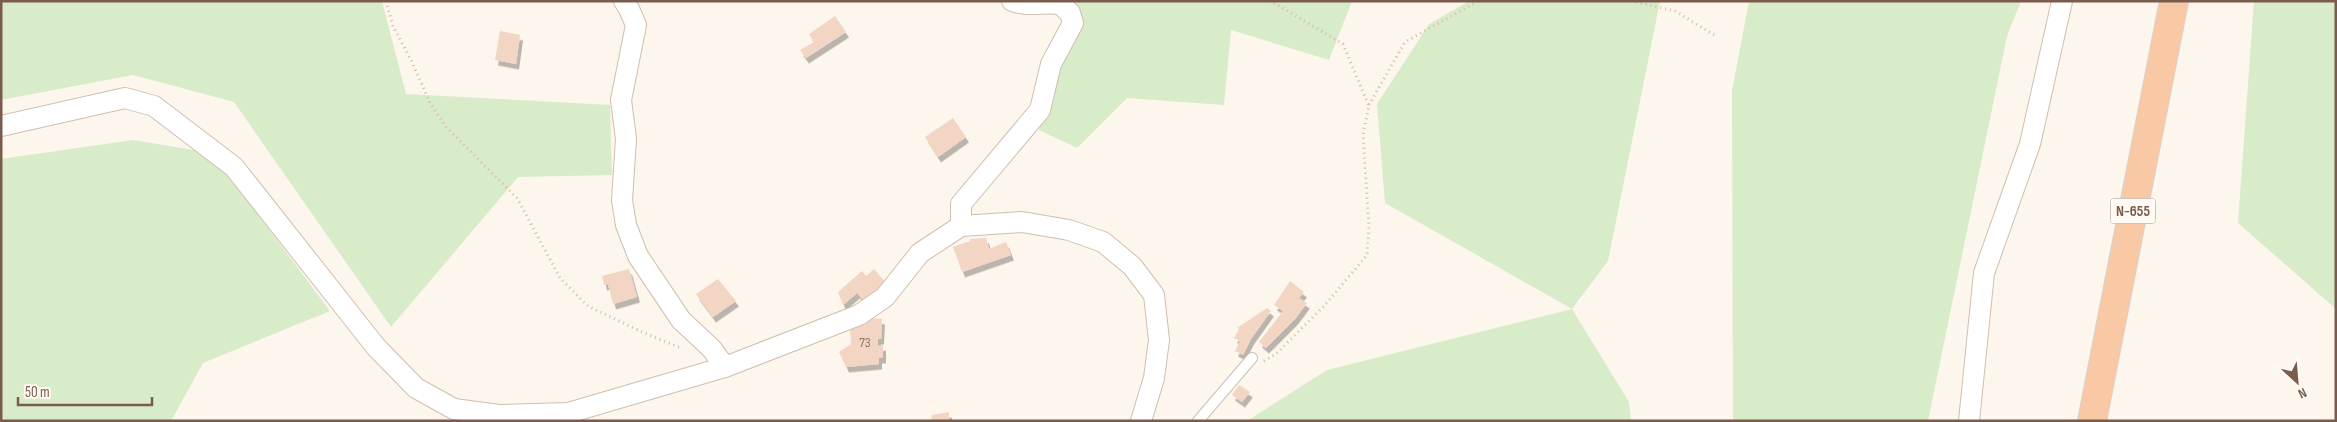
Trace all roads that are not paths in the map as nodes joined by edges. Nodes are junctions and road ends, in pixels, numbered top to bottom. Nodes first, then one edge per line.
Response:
1 (624, 1) edge
2 (1012, 1) edge
3 (2062, 1) edge
4 (2174, 1) edge
5 (1, 126) edge
6 (961, 226) junction
7 (1252, 358) dead end
8 (725, 367) junction
9 (1141, 421) edge
10 (1198, 421) edge
11 (1969, 421) edge
12 (2092, 421) edge

1 - 8 street
2 - 6 street
3 - 11 street
4 - 12 highway, N-655
5 - 8 street
6 - 8 street
6 - 9 street
7 - 10 lane

